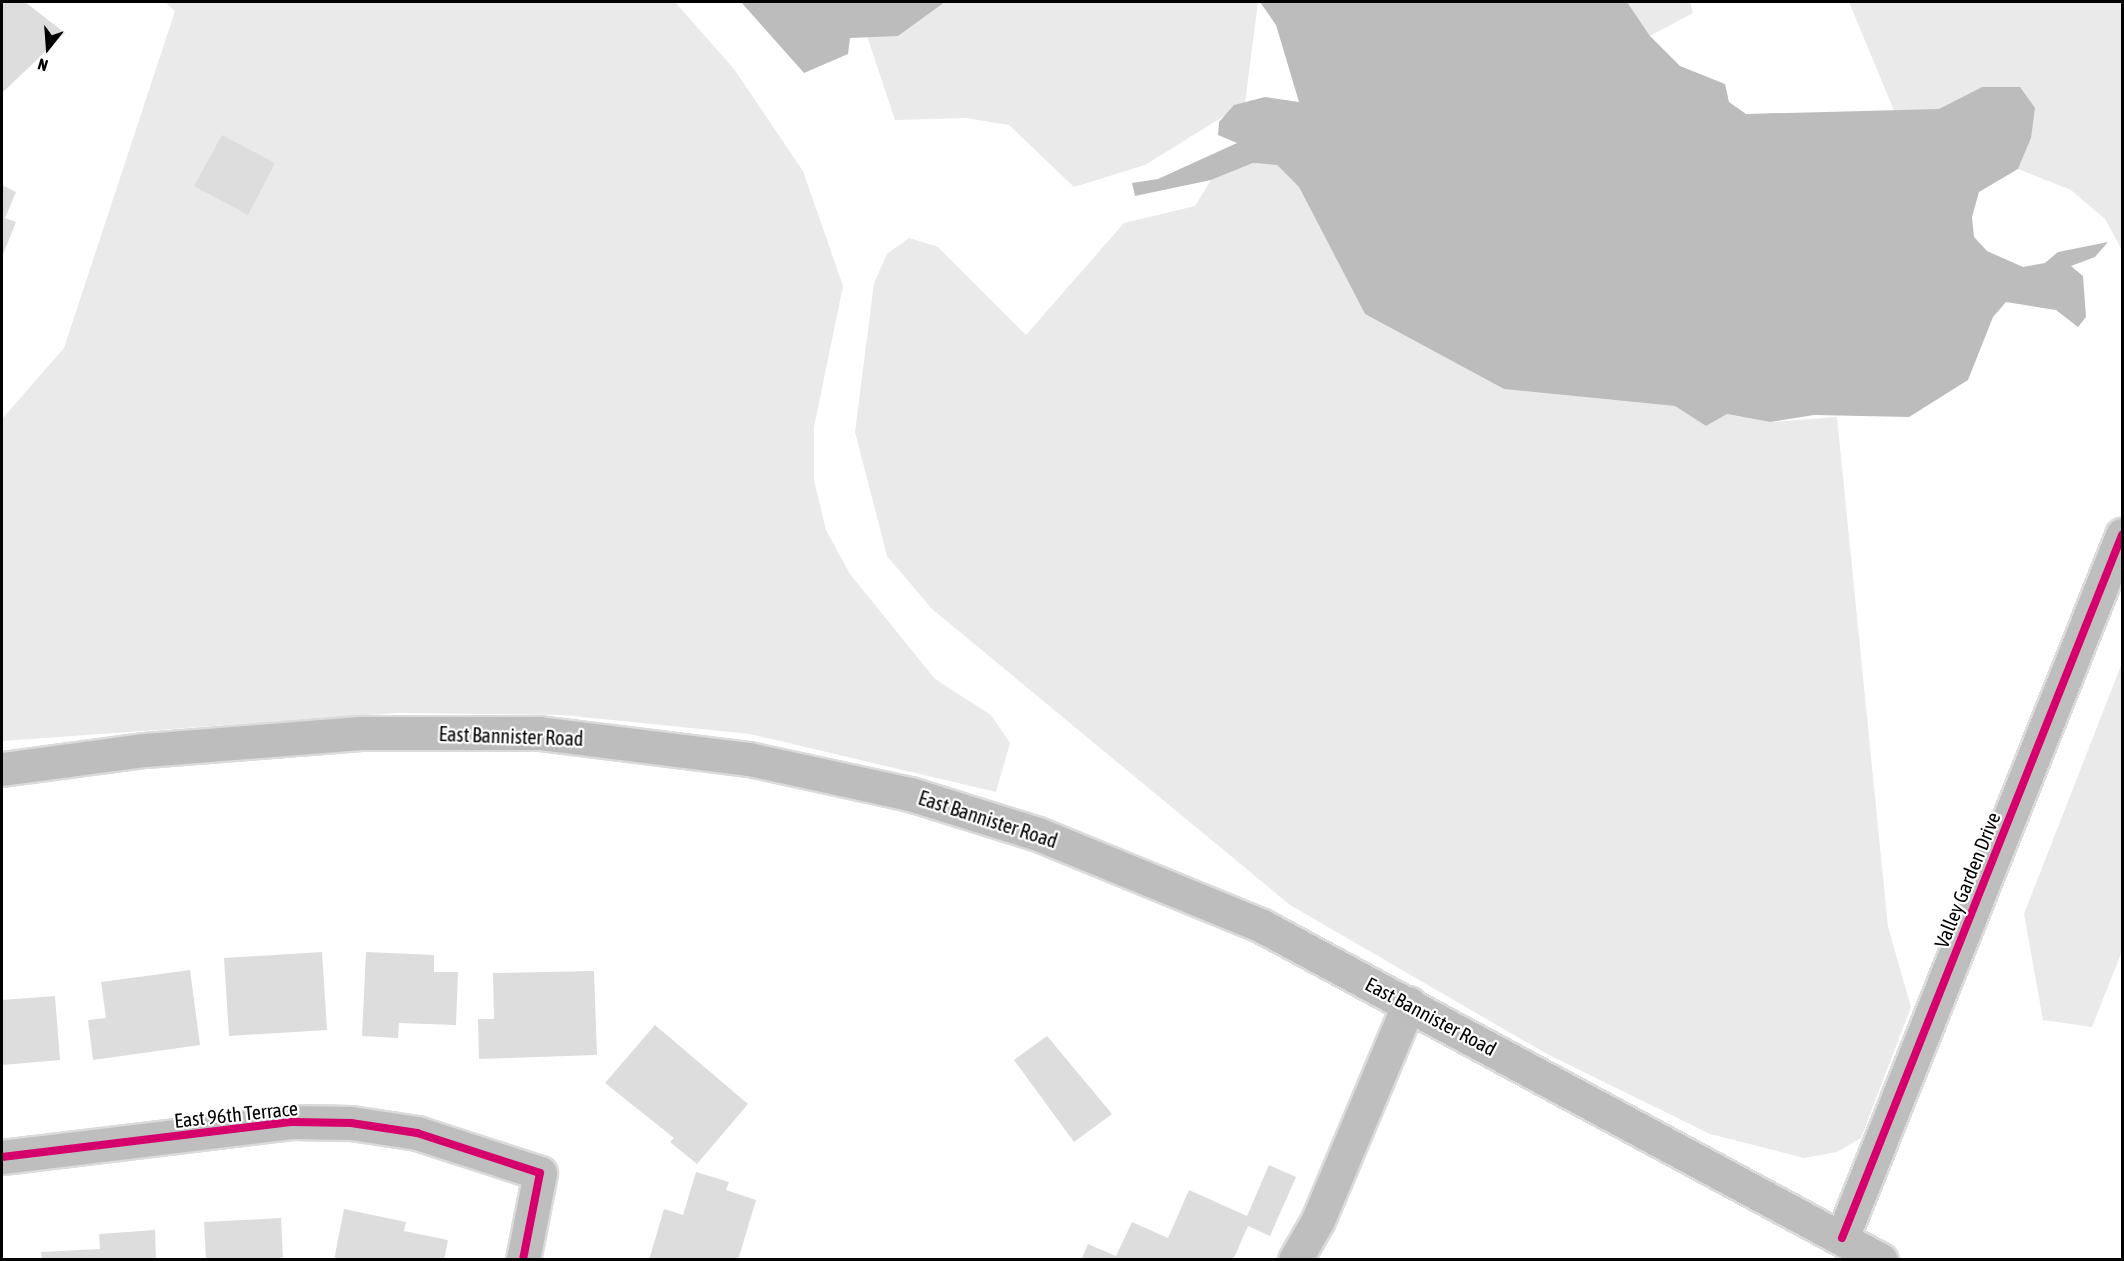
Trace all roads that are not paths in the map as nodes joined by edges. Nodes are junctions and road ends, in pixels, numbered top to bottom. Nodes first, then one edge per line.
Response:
1 (2122, 535) edge
2 (2, 769) edge
3 (1409, 1003) junction
4 (2, 1157) edge
5 (1842, 1238) junction
6 (523, 1260) edge
7 (1295, 1260) edge
8 (1881, 1260) edge

1 - 5 street, Valley Garden Drive
2 - 3 main road, East Bannister Road
3 - 5 main road, East Bannister Road
3 - 7 street
4 - 6 street, East 96th Terrace
5 - 8 main road, East Bannister Road

